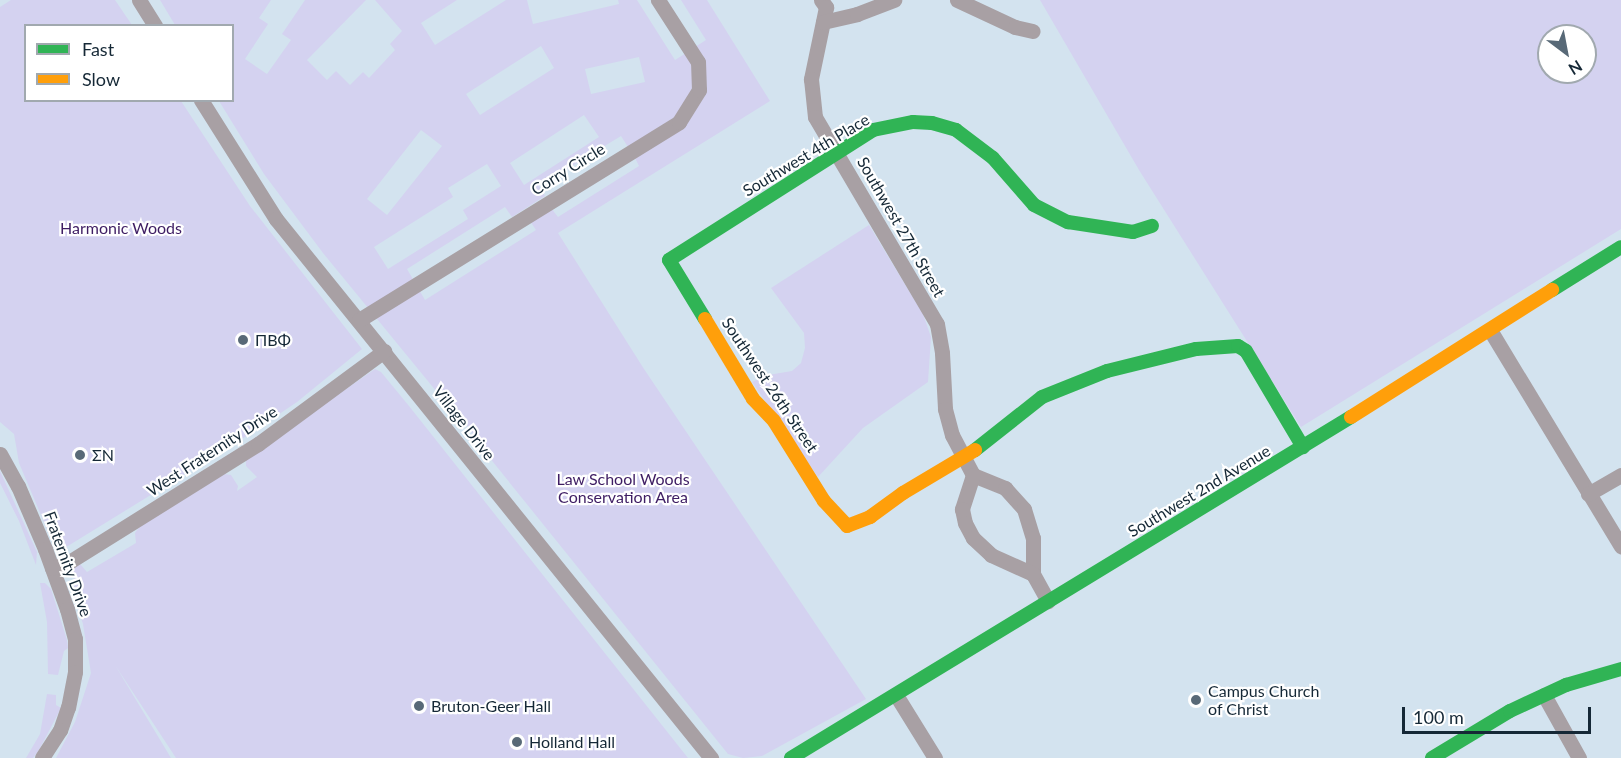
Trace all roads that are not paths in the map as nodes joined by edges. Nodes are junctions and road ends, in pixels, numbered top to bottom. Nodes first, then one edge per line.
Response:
1 (139, 0) edge
2 (658, 0) edge
3 (894, 0) edge
4 (957, 0) edge
5 (824, 7) edge
6 (154, 24) edge
7 (1033, 31) dead end
8 (202, 102) edge
9 (838, 154) junction
10 (1152, 225) dead end
11 (1621, 247) edge
12 (669, 260) joint
13 (359, 320) junction
14 (1490, 330) junction
15 (384, 351) junction
16 (1303, 447) junction
17 (0, 454) edge
18 (964, 458) junction
19 (973, 475) junction
20 (1621, 475) edge
21 (1588, 494) junction
22 (1621, 546) edge
23 (52, 568) junction
24 (1033, 574) junction
25 (1048, 601) junction
26 (1621, 669) edge
27 (896, 695) junction
28 (1544, 695) junction
29 (42, 758) edge
30 (711, 758) edge
31 (791, 758) edge
32 (935, 758) edge
33 (1432, 758) edge
34 (1580, 758) edge

1 - 6 street
2 - 13 street, Corry Circle
3 - 5 street
4 - 7 street
5 - 9 street, Southwest 27th Street
8 - 13 street, Village Drive
9 - 10 street, Southwest 4th Place
9 - 12 street, Southwest 4th Place
9 - 18 street, Southwest 27th Street
11 - 14 street, Southwest 2nd Avenue
12 - 18 street, Southwest 26th Street
13 - 15 street, Village Drive
14 - 16 street, Southwest 2nd Avenue
14 - 21 street
15 - 23 street, West Fraternity Drive
15 - 30 street, Village Drive
16 - 18 street
16 - 25 street, Southwest 2nd Avenue
17 - 23 street, Fraternity Drive
18 - 19 street, Southwest 27th Street
19 - 24 street
19 - 24 street
20 - 21 street
21 - 22 street
23 - 29 street, Fraternity Drive
24 - 25 street
25 - 27 street, Southwest 2nd Avenue
26 - 28 street
27 - 31 street, Southwest 2nd Avenue
27 - 32 street
28 - 33 street
28 - 34 street

